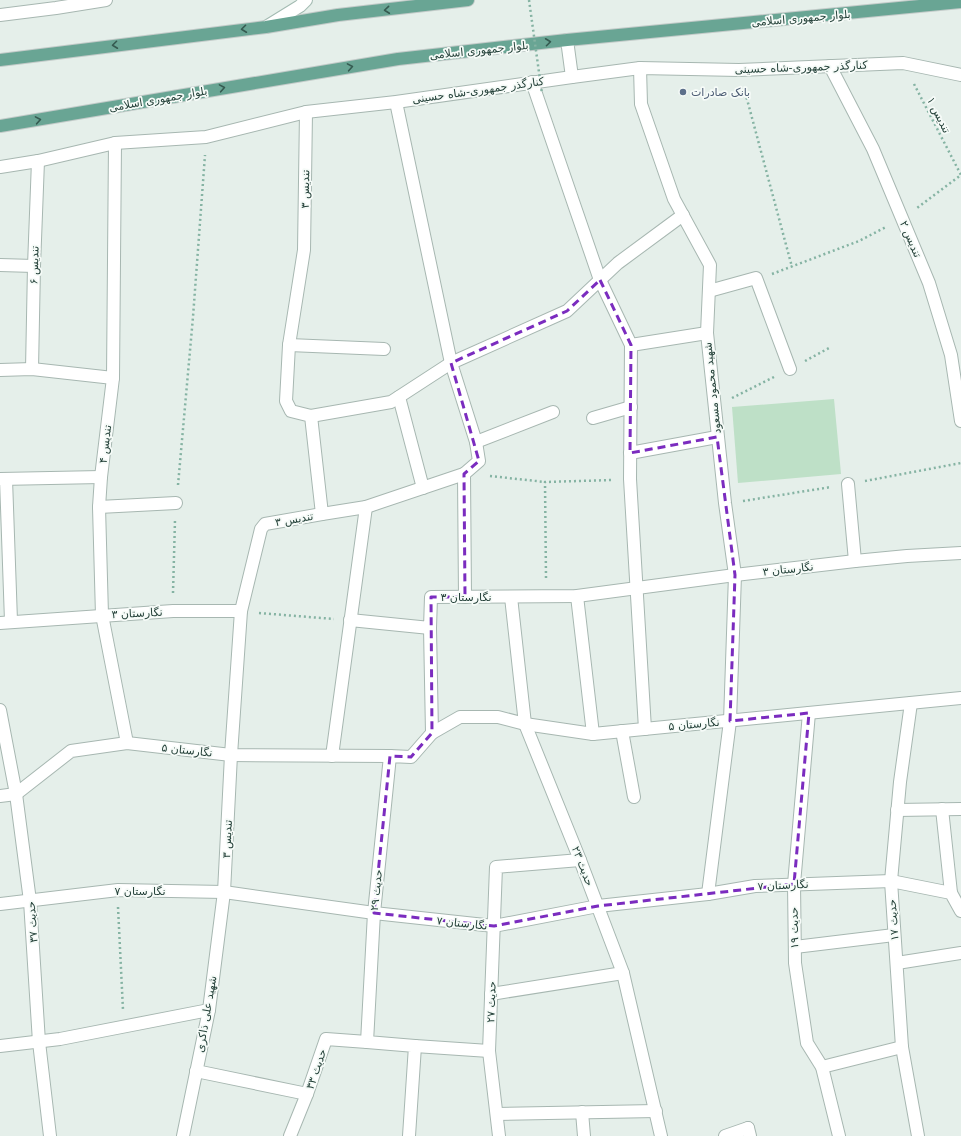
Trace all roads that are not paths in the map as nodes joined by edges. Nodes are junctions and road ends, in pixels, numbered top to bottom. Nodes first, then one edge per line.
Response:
1 (106, 0) edge
2 (306, 0) edge
3 (411, 0) edge
4 (468, 0) edge
5 (961, 2) edge
6 (427, 5) junction
7 (0, 15) edge
8 (266, 26) junction
9 (567, 40) junction
10 (0, 60) edge
11 (830, 66) junction
12 (640, 68) junction
13 (961, 75) edge
14 (572, 77) junction
15 (532, 82) junction
16 (396, 102) junction
17 (306, 112) junction
18 (0, 126) edge
19 (115, 142) junction
20 (38, 161) junction
21 (0, 167) edge
22 (683, 215) junction
23 (0, 265) edge
24 (34, 266) junction
25 (600, 280) junction
26 (709, 291) junction
27 (707, 333) junction
28 (289, 345) junction
29 (631, 346) junction
30 (384, 349) dead end
31 (451, 363) junction
32 (32, 369) junction
33 (790, 369) road end
34 (0, 370) edge
35 (113, 378) junction
36 (399, 397) junction
37 (631, 407) junction
38 (553, 412) dead end
39 (311, 416) junction
40 (593, 418) dead end
41 (961, 421) edge
42 (717, 437) junction
43 (476, 442) junction
44 (630, 453) junction
45 (464, 474) junction
46 (101, 477) junction
47 (3, 479) edge
48 (848, 484) dead end
49 (422, 488) junction
50 (176, 503) road end
51 (99, 507) junction
52 (366, 507) junction
53 (322, 514) junction
54 (961, 553) edge
55 (855, 561) junction
56 (735, 575) junction
57 (636, 588) junction
58 (577, 596) junction
59 (465, 597) junction
60 (511, 597) junction
61 (241, 611) junction
62 (102, 615) junction
63 (350, 620) junction
64 (5, 622) edge
65 (430, 628) junction
66 (961, 698) edge
67 (911, 703) junction
68 (0, 710) edge
69 (809, 713) junction
70 (730, 721) junction
71 (525, 724) junction
72 (645, 729) junction
73 (622, 731) junction
74 (432, 733) junction
75 (593, 734) junction
76 (128, 743) junction
77 (231, 755) junction
78 (332, 756) junction
79 (390, 756) junction
80 (16, 794) junction
81 (0, 796) edge
82 (634, 797) dead end
83 (942, 809) junction
84 (961, 809) edge
85 (897, 810) junction
86 (580, 860) junction
87 (890, 881) junction
88 (794, 884) junction
89 (224, 892) junction
90 (951, 893) junction
91 (708, 894) junction
92 (30, 901) junction
93 (0, 904) edge
94 (598, 906) junction
95 (961, 911) edge
96 (374, 913) junction
97 (494, 926) junction
98 (894, 934) junction
99 (795, 947) junction
100 (961, 953) edge
101 (896, 963) junction
102 (623, 973) junction
103 (491, 994) junction
104 (209, 1010) junction
105 (39, 1042) junction
106 (367, 1042) junction
107 (0, 1046) edge
108 (415, 1046) junction
109 (902, 1047) junction
110 (489, 1051) junction
111 (822, 1067) junction
112 (196, 1071) junction
113 (307, 1094) junction
114 (656, 1111) junction
115 (582, 1112) junction
116 (497, 1114) junction
117 (749, 1132) edge
118 (50, 1136) edge
119 (182, 1136) edge
120 (290, 1136) edge
121 (409, 1136) edge
122 (499, 1136) edge
123 (584, 1136) edge
124 (661, 1136) edge
125 (725, 1136) edge
126 (839, 1136) edge
127 (918, 1136) edge

1 - 7 street
2 - 8 street
3 - 6 street
4 - 6 main road
5 - 9 main road, بلوار جمهوری اسلامی
6 -> 8 main road
8 -> 10 main road
9 - 14 street
18 -> 9 main road, بلوار جمهوری اسلامی
11 - 12 street, کنارگذر جمهوری-شاه حسینی
11 - 13 street, کنارگذر جمهوری-شاه حسینی
11 - 41 street, تندیس ۲
12 - 14 street, کنارگذر جمهوری-شاه حسینی
12 - 22 street, شهید محمود مسعود
14 - 15 street, کنارگذر جمهوری-شاه حسینی
15 - 16 street, کنارگذر جمهوری-شاه حسینی
15 - 25 street
16 - 17 street, کنارگذر جمهوری-شاه حسینی
16 - 31 street
17 - 19 street, کنارگذر جمهوری-شاه حسینی
17 - 28 street, تندیس ۳
19 - 20 street, کنارگذر جمهوری-شاه حسینی
19 - 35 street, تندیس ۴
20 - 21 street, کنارگذر جمهوری-شاه حسینی
20 - 24 street, تندیس ۶
22 - 25 street
22 - 26 street, شهید محمود مسعود
23 - 24 street
24 - 32 street, تندیس ۶
25 - 29 street
25 - 31 street
26 - 27 street, شهید محمود مسعود
26 - 33 street
27 - 29 street
27 - 42 street, شهید محمود مسعود
28 - 30 street
28 - 39 street, تندیس ۳
29 - 37 street
31 - 36 street
31 - 43 street
32 - 34 street
32 - 35 street
35 - 46 street, تندیس ۴
36 - 39 street
36 - 49 street
37 - 40 street
37 - 44 street
38 - 43 street
39 - 53 street, تندیس ۳
42 - 44 street
42 - 56 street, شهید محمود مسعود
43 - 45 street
44 - 57 street
45 - 49 street
45 - 59 street
46 - 47 street
46 - 51 street, تندیس ۴
47 - 64 street
48 - 55 street
49 - 52 street
50 - 51 street
51 - 62 street, تندیس ۴
52 - 53 street
52 - 63 street
53 - 61 street, تندیس ۳
54 - 55 street, نگارستان ۳
55 - 56 street, نگارستان ۳
56 - 57 street, نگارستان ۳
56 - 70 street, شهید محمود مسعود
57 - 58 street, نگارستان ۳
57 - 72 street
58 - 60 street, نگارستان ۳
58 - 75 street
59 - 60 street, نگارستان ۳
59 - 65 street, نگارستان ۳
60 - 71 street, حدیث ۲۳
61 - 62 street, نگارستان ۳
61 - 77 street, تندیس ۳
62 - 64 street, نگارستان ۳
62 - 76 street, تندیس ۴
63 - 65 street
63 - 78 street
65 - 74 street
66 - 67 street, نگارستان ۵
67 - 69 street, نگارستان ۵
67 - 85 street, حدیث ۱۷
68 - 80 street, حدیث ۳۷
69 - 70 street, نگارستان ۵
69 - 88 street, حدیث ۱۹
70 - 72 street, نگارستان ۵
70 - 91 street, شهید محمود مسعود
71 - 74 street, نگارستان ۵
71 - 75 street, نگارستان ۵
71 - 86 street, حدیث ۲۳
72 - 73 street, نگارستان ۵
73 - 75 street, نگارستان ۵
73 - 82 street
74 - 79 street
76 - 77 street, نگارستان ۵
76 - 80 street, نگارستان ۵
77 - 78 street, نگارستان ۵
77 - 89 street, تندیس ۳
78 - 79 street, نگارستان ۵
79 - 96 street, حدیث ۲۹
80 - 81 street
80 - 92 street, حدیث ۳۷
83 - 84 street
83 - 85 street
83 - 90 street
85 - 87 street, حدیث ۱۷
86 - 94 street, حدیث ۲۳
86 - 97 street, حدیث ۲۷
87 - 88 street, نگارستان ۷
87 - 90 street, نگارستان ۷
87 - 98 street, حدیث ۱۷
88 - 91 street, نگارستان ۷
88 - 99 street, حدیث ۱۹
89 - 92 street, نگارستان ۷
89 - 96 street, نگارستان ۷
89 - 104 street, شهید علی ذاکری
90 - 95 street
91 - 94 street, نگارستان ۷
92 - 93 street, نگارستان ۷
92 - 105 street, حدیث ۳۷
94 - 97 street, نگارستان ۷
94 - 102 street, حدیث ۲۳
96 - 97 street, نگارستان ۷
96 - 106 street, حدیث ۲۹
97 - 103 street, حدیث ۲۷
98 - 99 street
98 - 101 street, حدیث ۱۷
99 - 111 street, حدیث ۱۹
100 - 101 street
101 - 109 street, حدیث ۱۷
102 - 103 street
102 - 114 street, حدیث ۲۳
103 - 110 street, حدیث ۲۷
104 - 105 street
104 - 112 street, شهید علی ذاکری
105 - 107 street
105 - 118 street, حدیث ۳۷
106 - 108 street
106 - 113 street, حدیث ۳۳
108 - 110 street
108 - 121 street
109 - 111 street
109 - 127 street, حدیث ۱۷
110 - 116 street, حدیث ۲۷
111 - 126 street, حدیث ۱۹
112 - 113 street
112 - 119 street, شهید علی ذاکری
113 - 120 street, حدیث ۳۳
114 - 115 street
114 - 124 street, حدیث ۲۳
115 - 116 street
115 - 123 street
116 - 122 street, حدیث ۲۷
117 - 125 street

